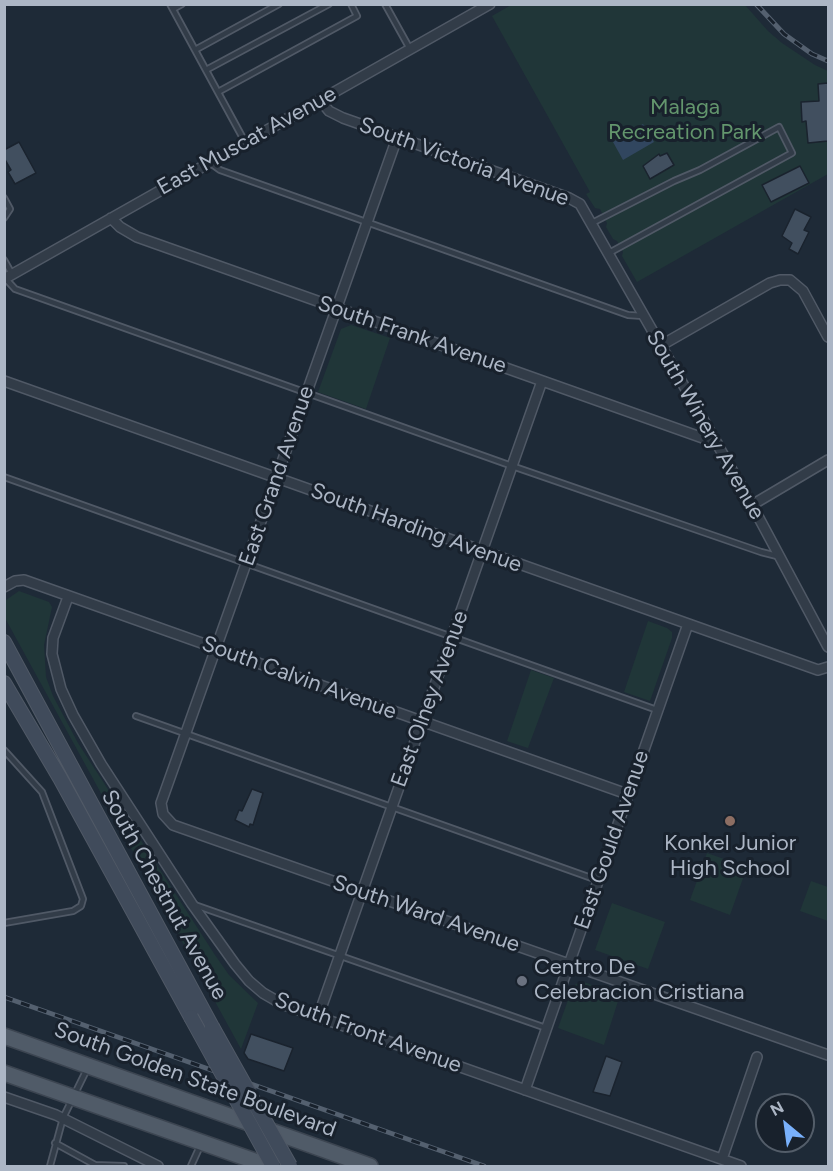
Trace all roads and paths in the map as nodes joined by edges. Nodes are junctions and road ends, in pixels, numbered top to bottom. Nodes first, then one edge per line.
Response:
1 (182, 4) edge
2 (261, 4) edge
3 (279, 4) edge
4 (328, 4) edge
5 (351, 4) edge
6 (385, 4) edge
7 (490, 4) edge
8 (172, 7) edge
9 (265, 12) junction
10 (410, 49) junction
11 (195, 50) junction
12 (206, 70) junction
13 (218, 92) junction
14 (320, 100) junction
15 (397, 138) junction
16 (245, 142) junction
17 (209, 162) junction
18 (4, 198) edge
19 (580, 204) joint
20 (4, 218) edge
21 (111, 218) junction
22 (368, 223) junction
23 (592, 224) junction
24 (609, 253) junction
25 (4, 260) edge
26 (7, 277) edge
27 (336, 308) junction
28 (643, 316) junction
29 (828, 337) edge
30 (660, 346) junction
31 (4, 381) edge
32 (542, 381) junction
33 (306, 393) junction
34 (717, 443) junction
35 (828, 460) edge
36 (512, 466) junction
37 (4, 477) edge
38 (275, 478) junction
39 (752, 505) junction
40 (482, 551) junction
41 (780, 557) junction
42 (246, 564) junction
43 (4, 587) edge
44 (68, 597) junction
45 (688, 624) junction
46 (452, 636) junction
47 (4, 642) edge
48 (828, 647) edge
49 (216, 648) junction
50 (828, 667) edge
51 (4, 682) edge
52 (657, 710) junction
53 (136, 716) dead end
54 (422, 722) junction
55 (186, 734) junction
56 (4, 750) edge
57 (627, 795) junction
58 (392, 807) junction
59 (162, 814) joint
60 (597, 880) junction
61 (363, 892) junction
62 (192, 904) junction
63 (4, 923) edge
64 (340, 955) junction
65 (568, 964) junction
66 (318, 1017) junction
67 (546, 1028) junction
68 (4, 1036) edge
69 (828, 1055) edge
70 (757, 1057) dead end
71 (89, 1066) junction
72 (4, 1072) edge
73 (525, 1090) junction
74 (4, 1097) edge
75 (74, 1097) junction
76 (63, 1118) junction
77 (202, 1142) junction
78 (55, 1143) junction
79 (722, 1160) junction
80 (95, 1166) edge
81 (50, 1167) edge
82 (124, 1167) edge
83 (158, 1167) edge
84 (192, 1167) edge
85 (271, 1167) edge
86 (290, 1167) edge
87 (370, 1167) edge
88 (741, 1167) edge

1 - 8 lane
2 - 9 lane
3 - 9 lane
4 - 12 lane
5 - 13 lane
6 - 10 lane
7 - 10 street, East Muscat Avenue
8 - 11 lane
9 - 11 lane
10 - 14 street, East Muscat Avenue
11 - 12 lane
12 - 13 lane
13 - 16 lane
14 - 15 street, South Victoria Avenue
14 - 16 street, East Muscat Avenue
15 - 19 street, South Victoria Avenue
15 - 22 street, East Grand Avenue
16 - 17 street, East Muscat Avenue
17 - 21 street, East Muscat Avenue
17 - 22 lane
18 - 20 lane
19 - 23 street, South Winery Avenue
21 - 26 street, East Muscat Avenue
21 - 27 street, South Frank Avenue
22 - 27 street, East Grand Avenue
22 - 28 lane
23 - 24 street, South Winery Avenue
23 - 24 lane
24 - 28 street, South Winery Avenue
25 - 26 lane
26 - 33 lane
27 - 32 street, South Frank Avenue
27 - 33 street, East Grand Avenue
28 - 30 street, South Winery Avenue
29 - 30 street
30 - 34 street, South Winery Avenue
31 - 38 street, South Harding Avenue
32 - 34 street, South Frank Avenue
32 - 36 street, East Olney Avenue
33 - 36 lane
33 - 38 street, East Grand Avenue
34 - 39 street, South Winery Avenue
35 - 39 street
36 - 40 street, East Olney Avenue
36 - 41 lane
37 - 42 lane
38 - 40 street, South Harding Avenue
38 - 42 street, East Grand Avenue
39 - 41 street, South Winery Avenue
40 - 45 street, South Harding Avenue
40 - 46 street, East Olney Avenue
41 - 48 street, South Winery Avenue
42 - 46 lane
42 - 49 street, East Grand Avenue
43 - 44 street, South Calvin Avenue
44 - 49 street, South Calvin Avenue
44 - 62 street, South Front Avenue
45 - 50 street, South Harding Avenue
45 - 52 street, East Gould Avenue
46 - 52 lane
46 - 54 street, East Olney Avenue
47 - 86 main road, South Chestnut Avenue, bridge
49 - 54 street, South Calvin Avenue
49 - 55 street, East Grand Avenue
51 - 85 main road, South Chestnut Avenue, bridge
52 - 57 street, East Gould Avenue
53 - 55 lane
54 - 57 street, South Calvin Avenue
54 - 58 street, East Olney Avenue
55 - 58 lane
55 - 59 street, East Grand Avenue
56 - 63 lane
57 - 60 street, East Gould Avenue
58 - 60 lane
58 - 61 street, East Olney Avenue
59 - 61 street, South Ward Avenue
60 - 65 street, East Gould Avenue
61 - 64 street, East Olney Avenue
61 - 65 street, South Ward Avenue
62 - 64 lane
62 - 66 street, South Front Avenue
64 - 66 street, East Olney Avenue
64 - 67 lane
65 - 67 street, East Gould Avenue
65 - 69 street, South Ward Avenue
66 - 73 street, South Front Avenue
67 - 73 street, East Gould Avenue
68 - 71 main road, South Golden State Boulevard
70 - 79 street
71 - 75 lane
71 - 87 main road, South Golden State Boulevard
72 - 75 main road
73 - 79 street, South Front Avenue
74 - 76 street
75 - 76 lane
75 - 77 main road
76 - 78 lane
76 - 83 street
77 - 84 lane
77 - 85 main road
78 - 80 lane
78 - 81 lane
79 - 88 street, South Front Avenue
80 - 82 lane

